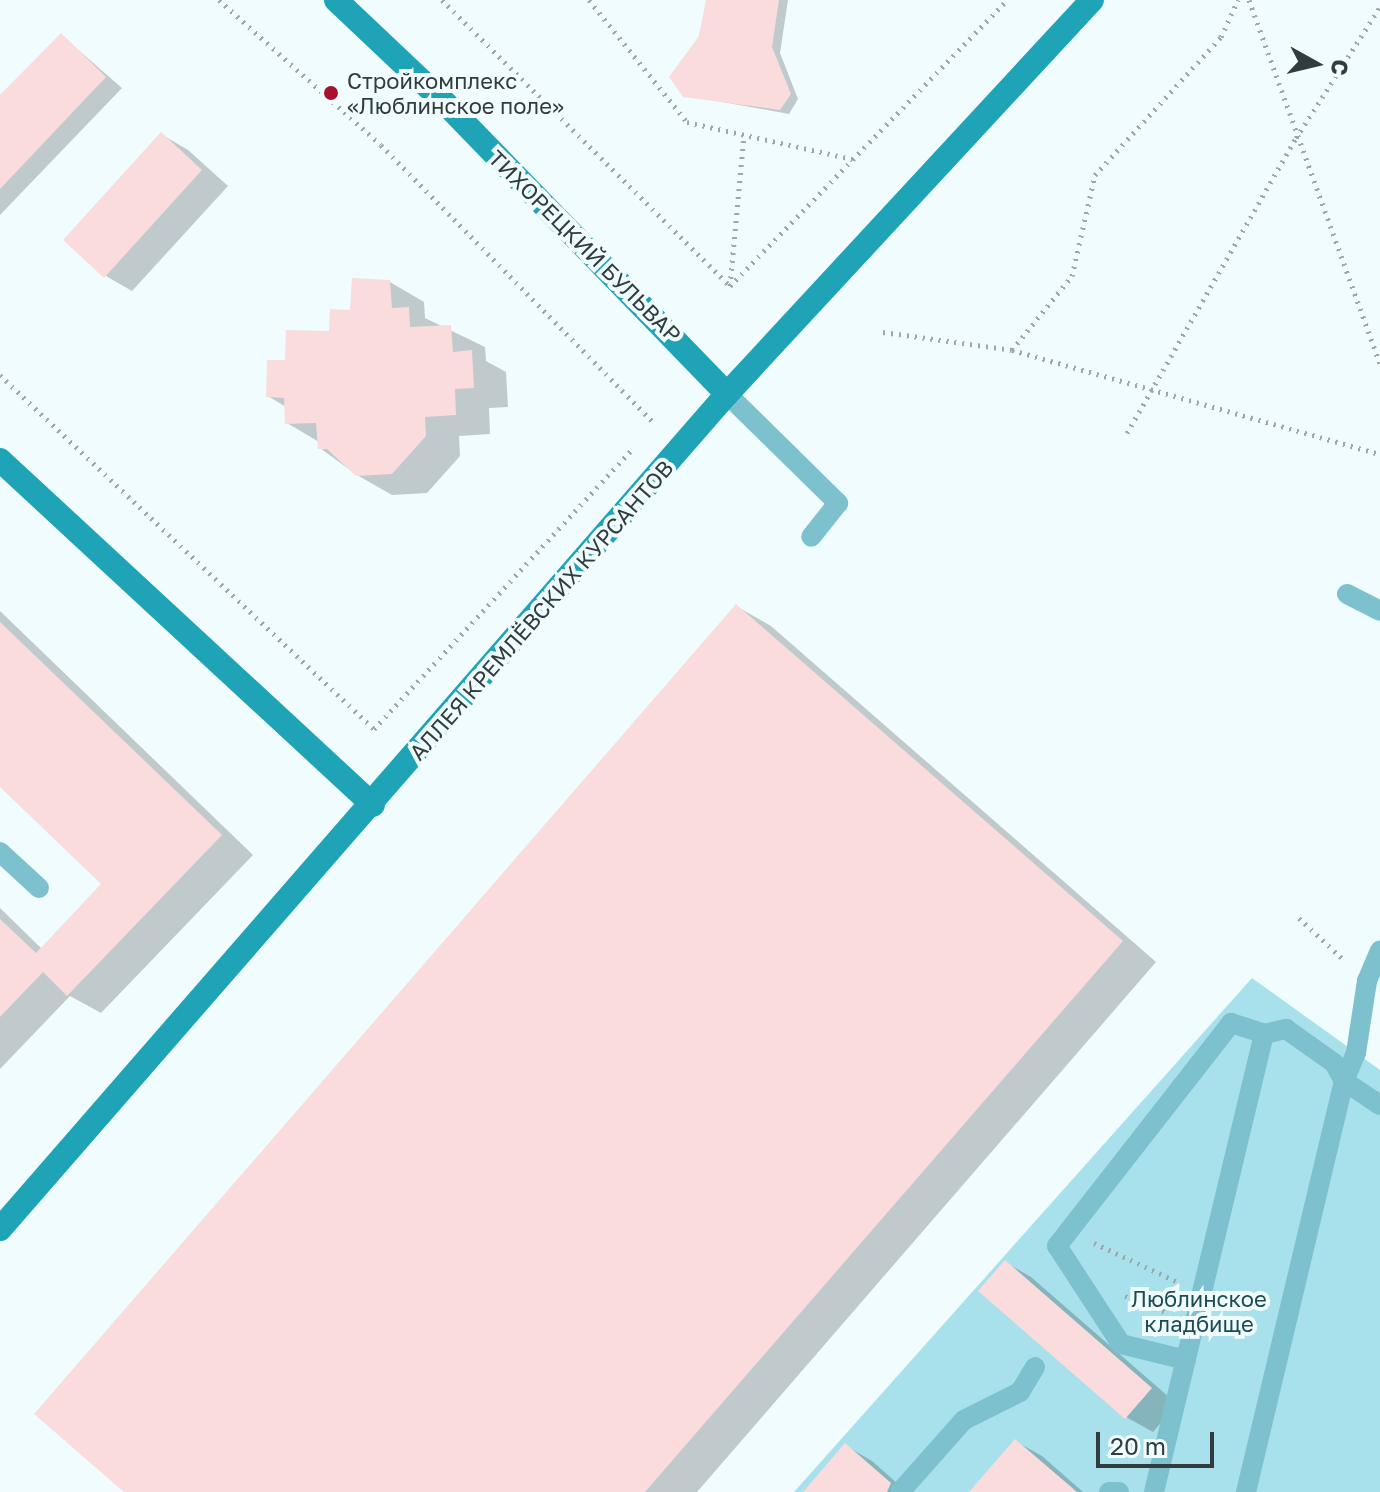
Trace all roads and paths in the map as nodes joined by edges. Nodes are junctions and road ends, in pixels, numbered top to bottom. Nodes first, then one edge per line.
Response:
1 (219, 0) edge
2 (336, 0) edge
3 (442, 0) edge
4 (589, 0) edge
5 (1007, 0) edge
6 (1092, 0) edge
7 (1238, 0) edge
8 (1249, 0) edge
9 (1380, 7) edge
10 (744, 135) junction
11 (1296, 138) junction
12 (853, 159) junction
13 (730, 286) junction
14 (883, 332) dead end
15 (1012, 350) junction
16 (1380, 363) edge
17 (0, 375) edge
18 (1152, 393) junction
19 (727, 394) junction
20 (1127, 433) dead end
21 (646, 434) dead end
22 (636, 445) dead end
23 (1380, 454) edge
24 (0, 460) edge
25 (811, 537) dead end
26 (1347, 594) dead end
27 (1380, 611) edge
28 (373, 805) junction
29 (0, 852) edge
30 (39, 888) dead end
31 (1299, 918) dead end
32 (1380, 951) edge
33 (1367, 981) junction
34 (1264, 1034) junction
35 (1344, 1081) junction
36 (1380, 1105) edge
37 (0, 1229) edge
38 (1068, 1231) junction
39 (1076, 1276) junction
40 (1202, 1293) junction
41 (1195, 1324) junction
42 (1186, 1360) junction
43 (1035, 1367) dead end
44 (900, 1492) edge
45 (1109, 1492) edge
46 (1119, 1492) edge
47 (1154, 1492) edge
48 (1246, 1492) edge

1 - 21 path
2 - 19 main road, ТИХОРЕЦКИЙ БУЛЬВАР
3 - 13 path
4 - 10 path
5 - 12 path
6 - 19 main road, АЛЛЕЯ КРЕМЛЁВСКИХ КУРСАНТОВ
7 - 15 path
8 - 11 path
9 - 11 path
10 - 12 path
10 - 13 path
11 - 16 path
11 - 18 path
12 - 13 path
14 - 15 path
15 - 18 path
17 - 22 path
18 - 20 path
18 - 23 path
19 - 25 lane
19 - 28 main road, АЛЛЕЯ КРЕМЛЁВСКИХ КУРСАНТОВ
24 - 28 main road
26 - 27 lane
28 - 37 main road, АЛЛЕЯ КРЕМЛЁВСКИХ КУРСАНТОВ
29 - 30 lane
31 - 33 path
32 - 33 lane
33 - 35 lane
34 - 35 lane
34 - 38 lane
34 - 40 lane
35 - 36 lane
35 - 48 lane
38 - 39 lane
38 - 40 path
39 - 41 path
39 - 42 lane
40 - 41 lane
41 - 42 lane
42 - 47 lane
43 - 44 lane
45 - 46 lane

